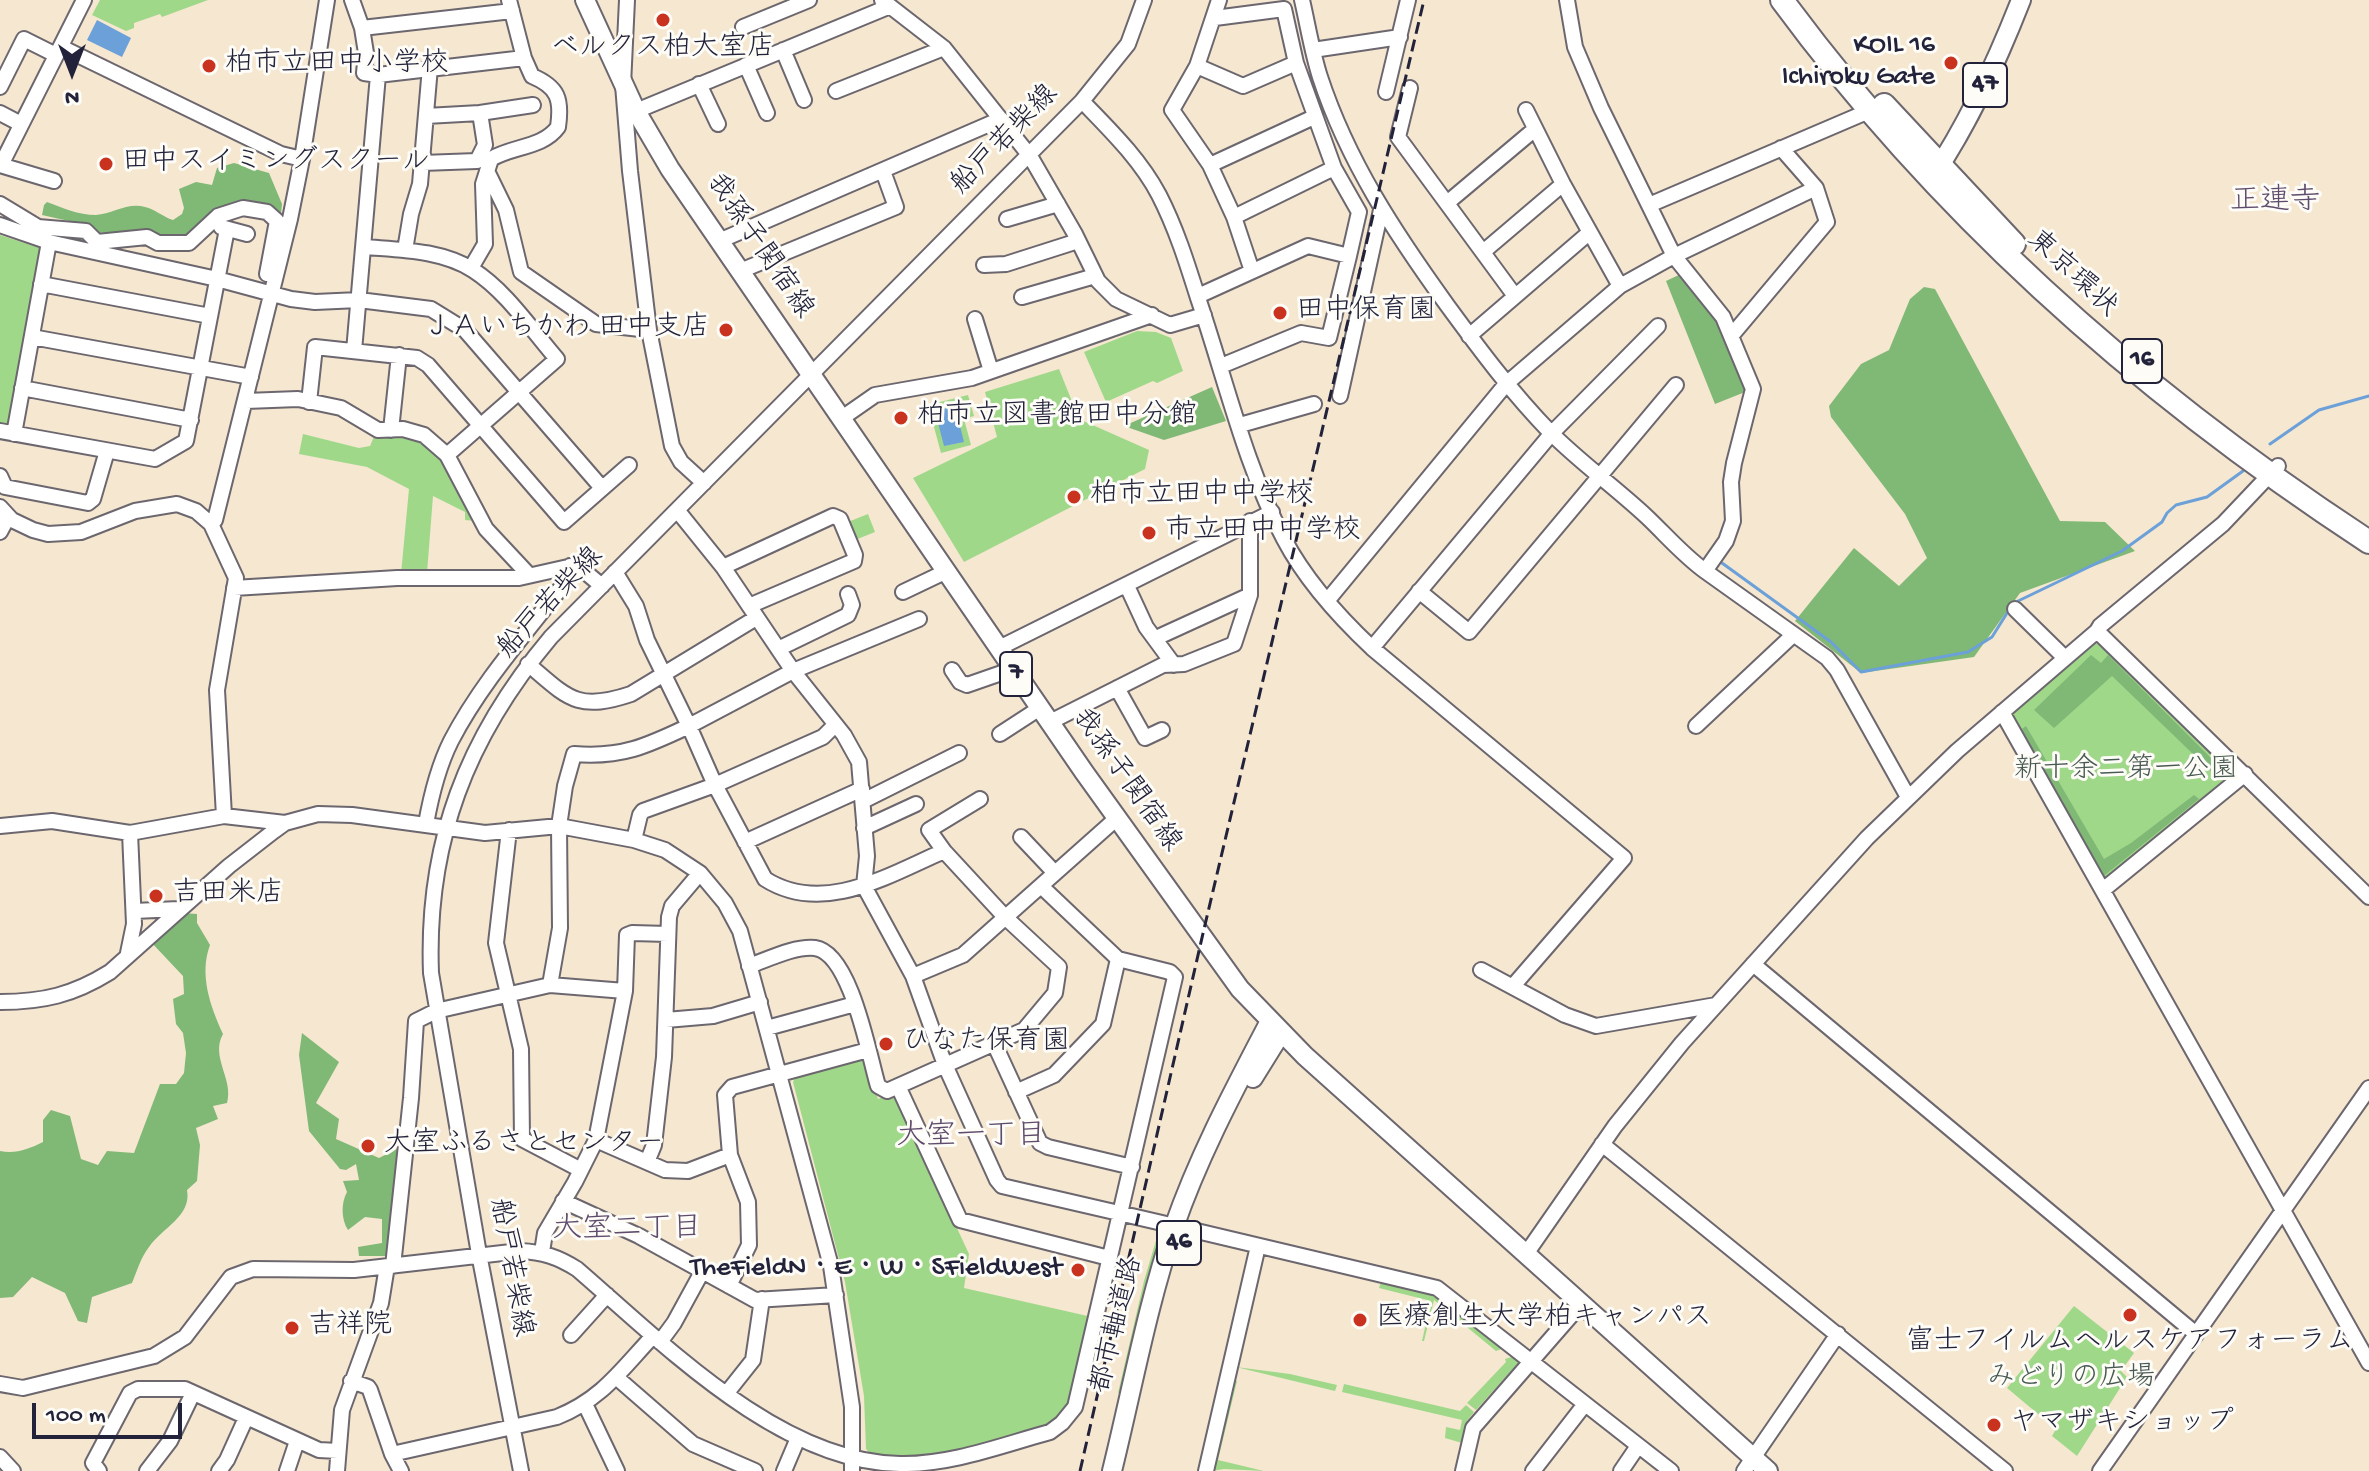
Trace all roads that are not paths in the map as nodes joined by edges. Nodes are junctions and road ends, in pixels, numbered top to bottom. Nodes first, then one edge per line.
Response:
1 (84, 0) edge
2 (327, 0) edge
3 (352, 0) edge
4 (585, 0) edge
5 (627, 0) edge
6 (809, 0) edge
7 (1144, 0) edge
8 (1219, 0) edge
9 (1302, 0) edge
10 (1408, 0) edge
11 (1567, 0) edge
12 (1782, 0) edge
13 (1797, 0) edge
14 (2021, 0) edge
15 (885, 3) edge
16 (510, 6) edge
17 (1215, 18) junction
18 (743, 27) dead end
19 (362, 28) junction
20 (1400, 37) junction
21 (944, 48) junction
22 (783, 50) junction
23 (1313, 50) junction
24 (58, 51) junction
25 (524, 58) junction
26 (1296, 63) junction
27 (746, 65) junction
28 (1197, 66) junction
29 (430, 67) junction
30 (378, 75) junction
31 (699, 84) junction
32 (623, 85) junction
33 (0, 87) edge
34 (1410, 88) dead end
35 (836, 91) dead end
36 (1386, 92) dead end
37 (804, 100) dead end
38 (1082, 101) junction
39 (533, 105) dead end
40 (1877, 107) junction
41 (1526, 110) dead end
42 (636, 111) junction
43 (0, 113) edge
44 (480, 113) junction
45 (767, 113) dead end
46 (426, 116) junction
47 (1314, 117) junction
48 (1001, 119) junction
49 (21, 124) junction
50 (718, 124) dead end
51 (1535, 129) junction
52 (1781, 148) junction
53 (1030, 156) junction
54 (302, 159) junction
55 (422, 163) junction
56 (0, 165) edge
57 (1210, 165) junction
58 (1334, 168) junction
59 (487, 171) junction
60 (883, 171) junction
61 (1935, 173) junction
62 (54, 181) dead end
63 (1563, 184) junction
64 (1816, 188) junction
65 (1447, 203) junction
66 (0, 204) edge
67 (1058, 204) junction
68 (1649, 205) junction
69 (1381, 210) junction
70 (1234, 217) junction
71 (1007, 219) dead end
72 (209, 224) junction
73 (0, 225) edge
74 (227, 229) junction
75 (1590, 232) junction
76 (247, 234) dead end
77 (41, 236) junction
78 (719, 241) junction
79 (1078, 241) junction
80 (96, 247) junction
81 (365, 247) junction
82 (405, 250) junction
83 (1483, 252) junction
84 (1349, 256) junction
85 (1674, 256) junction
86 (984, 265) dead end
87 (471, 268) junction
88 (740, 271) junction
89 (1252, 271) junction
90 (1095, 276) junction
91 (217, 279) junction
92 (41, 284) junction
93 (1620, 286) junction
94 (267, 293) junction
95 (1198, 296) junction
96 (1515, 296) junction
97 (1022, 297) dead end
98 (359, 300) junction
99 (1152, 315) junction
100 (1204, 315) junction
101 (210, 316) junction
102 (975, 319) dead end
103 (1658, 326) dead end
104 (649, 330) junction
105 (1732, 335) junction
106 (1469, 336) junction
107 (32, 337) junction
108 (354, 351) junction
109 (399, 355) junction
110 (1221, 366) junction
111 (200, 367) junction
112 (991, 371) junction
113 (812, 375) junction
114 (251, 377) junction
115 (1506, 384) junction
116 (1676, 385) dead end
117 (22, 388) junction
118 (519, 392) junction
119 (1340, 396) dead end
120 (246, 401) junction
121 (309, 402) junction
122 (1314, 404) dead end
123 (842, 418) junction
124 (191, 420) junction
125 (481, 425) junction
126 (1240, 425) junction
127 (391, 430) junction
128 (7, 433) edge
129 (1552, 433) junction
130 (107, 451) junction
131 (447, 455) junction
132 (629, 465) dead end
133 (2274, 471) junction
134 (0, 476) edge
135 (1598, 477) junction
136 (704, 483) junction
137 (602, 488) junction
138 (677, 510) junction
139 (4, 512) edge
140 (1272, 512) junction
141 (1250, 521) junction
142 (211, 524) junction
143 (2369, 527) edge
144 (0, 532) edge
145 (2369, 542) edge
146 (570, 566) junction
147 (723, 567) junction
148 (947, 571) junction
149 (1705, 571) junction
150 (615, 572) junction
151 (529, 575) junction
152 (602, 586) junction
153 (1127, 586) junction
154 (234, 588) junction
155 (1419, 591) junction
156 (903, 592) dead end
157 (848, 594) dead end
158 (1250, 595) junction
159 (1327, 601) junction
160 (2015, 609) dead end
161 (752, 612) junction
162 (919, 619) dead end
163 (2097, 631) junction
164 (1793, 635) junction
165 (1156, 638) junction
166 (999, 648) junction
167 (1372, 648) junction
168 (778, 649) junction
169 (2065, 658) junction
170 (528, 664) junction
171 (1174, 665) junction
172 (1013, 669) junction
173 (952, 670) dead end
174 (793, 671) junction
175 (663, 673) junction
176 (488, 682) junction
177 (1117, 688) junction
178 (505, 696) junction
179 (2002, 712) junction
180 (1045, 715) junction
181 (835, 725) junction
182 (689, 726) junction
183 (1696, 726) dead end
184 (1162, 730) dead end
185 (1000, 734) dead end
186 (959, 753) dead end
187 (2245, 774) junction
188 (715, 785) junction
189 (862, 795) junction
190 (1908, 797) junction
191 (980, 799) dead end
192 (916, 804) dead end
193 (224, 816) junction
194 (1117, 818) junction
195 (285, 823) junction
196 (426, 824) junction
197 (0, 826) edge
198 (446, 826) junction
199 (559, 826) junction
200 (864, 828) junction
201 (509, 830) junction
202 (130, 833) junction
203 (1021, 837) dead end
204 (634, 840) junction
205 (745, 842) junction
206 (944, 851) junction
207 (700, 873) junction
208 (1055, 873) junction
209 (864, 886) junction
210 (1041, 886) junction
211 (2103, 890) junction
212 (2369, 897) edge
213 (179, 909) junction
214 (134, 911) junction
215 (1005, 917) junction
216 (668, 934) junction
217 (128, 954) junction
218 (1118, 959) junction
219 (1753, 964) junction
220 (749, 966) junction
221 (1481, 970) dead end
222 (913, 976) junction
223 (550, 985) junction
224 (1513, 986) junction
225 (625, 991) junction
226 (508, 995) junction
227 (0, 1002) edge
228 (760, 1002) junction
229 (855, 1004) junction
230 (1716, 1005) junction
231 (436, 1011) junction
232 (666, 1020) junction
233 (1276, 1027) junction
234 (767, 1028) junction
235 (994, 1043) junction
236 (868, 1050) junction
237 (945, 1065) junction
238 (780, 1074) junction
239 (898, 1086) junction
240 (2369, 1088) edge
241 (1016, 1092) junction
242 (596, 1140) junction
243 (1602, 1144) junction
244 (730, 1155) junction
245 (647, 1162) junction
246 (1132, 1167) junction
247 (581, 1170) junction
248 (563, 1201) junction
249 (2283, 1211) junction
250 (1121, 1213) junction
251 (1179, 1227) junction
252 (1258, 1246) junction
253 (542, 1252) junction
254 (479, 1254) junction
255 (1526, 1254) junction
256 (1109, 1258) junction
257 (390, 1266) junction
258 (703, 1270) junction
259 (729, 1286) junction
260 (607, 1295) junction
261 (836, 1295) junction
262 (762, 1299) junction
263 (1582, 1303) junction
264 (1838, 1334) junction
265 (2196, 1334) junction
266 (571, 1335) dead end
267 (657, 1339) junction
268 (1531, 1361) junction
269 (2369, 1363) edge
270 (616, 1377) junction
271 (351, 1381) junction
272 (0, 1384) edge
273 (23, 1388) junction
274 (193, 1393) junction
275 (0, 1394) edge
276 (726, 1394) junction
277 (585, 1404) junction
278 (1585, 1404) junction
279 (246, 1418) junction
280 (512, 1426) junction
281 (798, 1438) junction
282 (297, 1441) junction
283 (1638, 1446) junction
284 (338, 1451) junction
285 (392, 1454) junction
286 (0, 1457) edge
287 (1748, 1464) edge
288 (853, 1465) edge
289 (13, 1471) edge
290 (99, 1471) edge
291 (147, 1471) edge
292 (219, 1471) edge
293 (287, 1471) edge
294 (337, 1471) edge
295 (401, 1471) edge
296 (521, 1471) edge
297 (617, 1471) edge
298 (755, 1471) edge
299 (784, 1471) edge
300 (1112, 1471) edge
301 (1123, 1471) edge
302 (1206, 1471) edge
303 (1463, 1471) edge
304 (1533, 1471) edge
305 (1621, 1471) edge
306 (1671, 1471) edge
307 (1768, 1471) edge
308 (2005, 1471) edge
309 (2100, 1471) edge

1 - 24 street
2 - 54 street
3 - 19 street
4 - 32 main road, 我孫子関宿線 / 7
5 - 32 street
6 - 18 street
7 - 38 street, 船戸若柴線
8 - 17 street
9 - 23 street
10 - 20 street
11 - 68 street
12 - 40 highway, 東京環状 / 16
13 - 40 highway, 東京環状 / 16
14 - 61 main road, 47
15 - 21 street
15 - 22 street
16 - 19 street
16 - 25 street
17 - 26 street
17 - 28 street
19 - 30 street
20 - 23 street
20 - 36 street
21 - 35 street
21 - 48 street
22 - 27 street
22 - 37 street
23 - 69 street
24 - 33 street
24 - 49 street
24 - 54 street
25 - 29 street
25 - 59 street
26 - 28 street
26 - 47 street
27 - 31 street
27 - 45 street
28 - 57 street
29 - 30 street
29 - 46 street
30 - 81 street
31 - 42 street
31 - 50 street
32 - 42 main road, 我孫子関宿線 / 7
32 - 104 street
34 - 65 street
38 - 53 street, 船戸若柴線
38 - 95 street
39 - 44 street
40 - 52 street
40 - 61 highway, 東京環状 / 16
41 - 51 street
42 - 78 main road, 我孫子関宿線 / 7
43 - 49 street
44 - 46 street
44 - 55 street
46 - 55 street
47 - 57 street
47 - 58 street
48 - 53 street
48 - 60 street
49 - 56 street
51 - 63 street
51 - 65 street
52 - 64 street
52 - 68 street
53 - 67 street
53 - 113 street, 船戸若柴線
54 - 94 street
55 - 82 street
56 - 62 street
57 - 70 street
58 - 70 street
58 - 84 street
59 - 87 street
59 - 104 street
60 - 78 street
60 - 88 street
61 - 133 highway, 東京環状 / 16
63 - 75 street
63 - 83 street
64 - 85 street
64 - 105 street
65 - 83 street
66 - 77 street
67 - 71 street
67 - 79 street
68 - 85 street
69 - 106 street
69 - 119 street
70 - 89 street
72 - 74 street
72 - 80 street
72 - 94 street
73 - 77 street
74 - 76 street
74 - 91 street
75 - 93 street
75 - 96 street
77 - 80 street
77 - 92 street
78 - 88 main road, 我孫子関宿線 / 7
79 - 86 street
79 - 90 street
80 - 91 street
81 - 82 street
81 - 98 street
82 - 87 street
83 - 96 street
84 - 89 street
84 - 110 street
85 - 93 street
85 - 105 street
87 - 118 street
88 - 113 main road, 我孫子関宿線 / 7
89 - 95 street
90 - 97 street
90 - 99 street
91 - 94 street
91 - 101 street
92 - 101 street
92 - 107 street
93 - 115 street
94 - 98 street
94 - 114 street
95 - 100 street
96 - 106 street
98 - 108 street
98 - 118 street
99 - 100 street
99 - 112 street
100 - 110 street
101 - 111 street
102 - 112 street
103 - 129 street
104 - 136 street
105 - 149 street
106 - 115 street
107 - 111 street
107 - 117 street
108 - 109 street
108 - 121 street
109 - 125 street
109 - 127 street
110 - 126 street
111 - 114 street
111 - 124 street
112 - 123 street
113 - 123 main road, 我孫子関宿線 / 7
113 - 136 street, 船戸若柴線
114 - 120 street
115 - 129 street
115 - 159 street
116 - 135 street
117 - 124 street
117 - 128 street
118 - 125 street
118 - 137 street
120 - 121 street
120 - 142 street
121 - 127 street
122 - 126 street
123 - 148 main road, 我孫子関宿線 / 7
124 - 130 street
125 - 131 street
125 - 137 street
126 - 140 street
127 - 131 street
128 - 130 street
129 - 135 street
129 - 155 street
130 - 134 street
131 - 151 street
132 - 137 street
133 - 143 highway, 東京環状 / 16
133 - 145 highway, 東京環状 / 16
133 - 163 street
135 - 149 street
135 - 155 street
136 - 138 street, 船戸若柴線
138 - 147 street
138 - 150 street, 船戸若柴線
139 - 142 street
139 - 144 street
140 - 141 street
140 - 159 street
141 - 153 street
141 - 158 street
142 - 154 street
146 - 151 street
146 - 152 street
146 - 176 street
147 - 161 street
147 - 161 street
148 - 156 street
148 - 166 main road, 我孫子関宿線 / 7
149 - 164 street
150 - 152 street, 船戸若柴線
150 - 175 street
151 - 154 street
152 - 170 street, 船戸若柴線
153 - 165 street
153 - 166 street
154 - 193 street
155 - 167 street
157 - 168 street
158 - 165 street
158 - 171 street
159 - 167 street
160 - 169 street
161 - 168 street
161 - 175 street
162 - 174 street
163 - 169 street
163 - 187 street
164 - 183 street
164 - 190 street
165 - 171 street
166 - 172 main road, 我孫子関宿線 / 7
167 - 224 street
168 - 174 street
169 - 179 street
170 - 175 street
170 - 178 street, 船戸若柴線
171 - 177 street
172 - 173 street
172 - 180 main road, 我孫子関宿線 / 7
174 - 181 street
174 - 182 street
175 - 182 street
176 - 178 street
176 - 196 street
177 - 180 street
177 - 184 street
178 - 198 street, 船戸若柴線
179 - 190 street
179 - 211 street
180 - 185 street
180 - 194 main road, 我孫子関宿線 / 7
181 - 188 street
181 - 189 street
182 - 188 street
182 - 199 street
186 - 189 street
187 - 211 street
187 - 212 street
188 - 204 street
188 - 205 street
189 - 200 street
189 - 205 street
190 - 219 street
191 - 206 street
192 - 200 street
193 - 195 street
193 - 202 street
194 - 208 street
194 - 233 main road, 我孫子関宿線 / 7
195 - 196 street
195 - 213 street
196 - 198 street
197 - 202 street
198 - 201 street
198 - 231 street, 船戸若柴線
199 - 201 street
199 - 204 street
199 - 223 street
200 - 209 street
201 - 226 street
202 - 214 street
203 - 208 street
204 - 207 street
205 - 209 street
206 - 209 street
206 - 215 street
207 - 216 street
207 - 220 street
208 - 210 street
209 - 222 street
210 - 215 street
210 - 218 street
211 - 249 street
213 - 214 street
213 - 217 street
214 - 217 street
215 - 222 street
215 - 235 street
216 - 225 street
216 - 232 street
217 - 227 street
218 - 241 street
218 - 246 street
219 - 230 street
219 - 265 street
220 - 228 street
220 - 229 street
221 - 224 street
222 - 237 street
223 - 225 street
223 - 226 street
224 - 230 street
225 - 242 street
226 - 231 street
226 - 247 street
228 - 232 street
228 - 234 street
229 - 234 street
229 - 236 street
230 - 243 street
231 - 254 street, 船戸若柴線
231 - 257 street
232 - 245 street
233 - 251 main road, 都市軸道路 / 46
233 - 255 main road, 我孫子関宿線 / 7
234 - 238 street
235 - 237 street
235 - 241 street
236 - 238 street
236 - 239 street
237 - 239 street
237 - 250 street
238 - 244 street
238 - 261 street
239 - 256 street
240 - 249 street
241 - 246 street
242 - 245 street
242 - 247 street
243 - 255 street
243 - 264 street
244 - 245 street
244 - 259 street
246 - 250 street
247 - 248 street
248 - 253 street
248 - 258 street
249 - 265 street
249 - 269 street
250 - 251 street
250 - 256 street
251 - 252 street
251 - 300 main road, 都市軸道路 / 46
251 - 301 main road, 都市軸道路 / 46
252 - 268 street
252 - 302 street
253 - 254 street
253 - 260 street
254 - 257 street
254 - 280 street, 船戸若柴線
255 - 263 main road, 我孫子関宿線 / 7
256 - 288 street
257 - 271 street
257 - 273 street
258 - 259 street
258 - 267 street
259 - 262 street
260 - 266 street
260 - 267 street
261 - 262 street
261 - 288 street
262 - 276 street
263 - 268 street
263 - 287 main road, 我孫子関宿線 / 7
264 - 287 street
264 - 308 street
265 - 309 street
267 - 270 street
267 - 276 street
268 - 278 street
268 - 303 street
270 - 277 street
270 - 298 street
271 - 284 street
271 - 285 street
272 - 273 street
273 - 275 street
274 - 279 street
274 - 290 street
274 - 291 street
276 - 281 street
277 - 280 street
277 - 297 street
278 - 283 street
278 - 304 street
279 - 282 street
279 - 292 street
280 - 285 street
280 - 296 street, 船戸若柴線
281 - 288 street
281 - 299 street
282 - 284 street
282 - 293 street
283 - 305 street
283 - 306 street
284 - 294 street
285 - 295 street
286 - 289 street
287 - 307 main road, 我孫子関宿線 / 7

